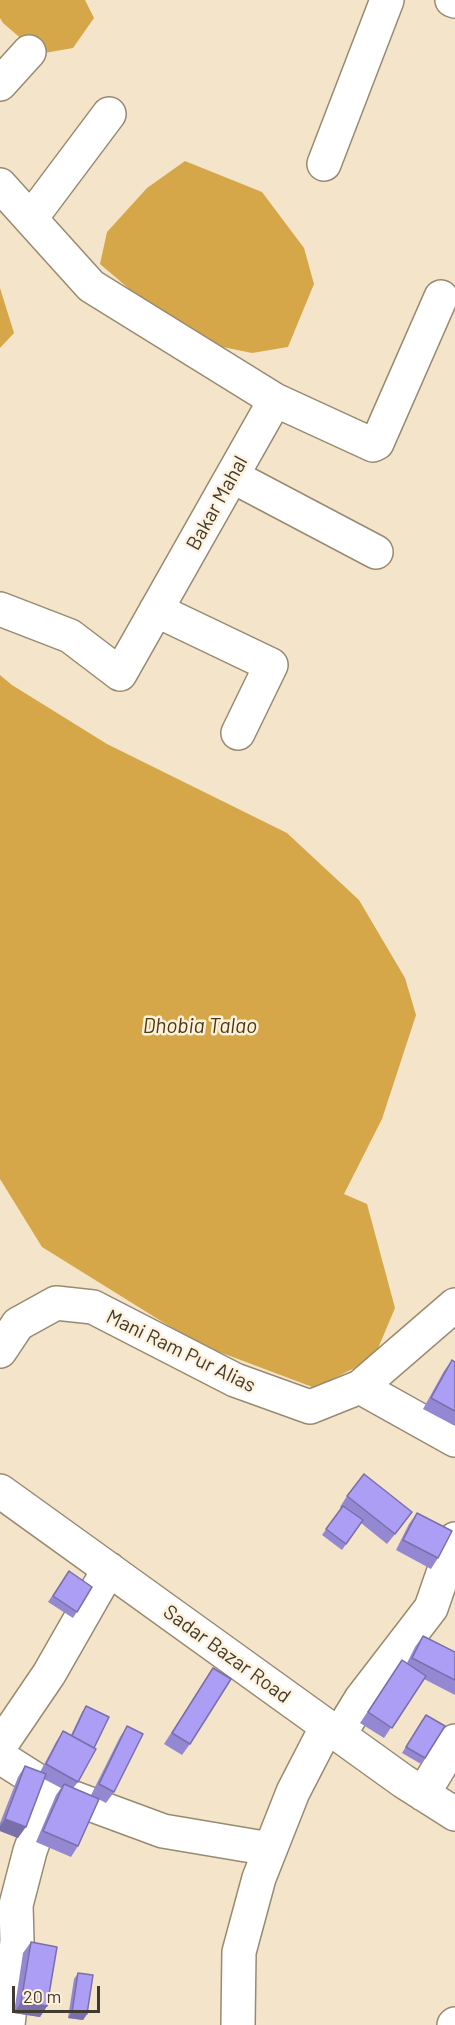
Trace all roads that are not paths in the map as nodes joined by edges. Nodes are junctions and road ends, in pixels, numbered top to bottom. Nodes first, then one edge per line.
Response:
1 (387, 0) edge
2 (29, 52) dead end
3 (0, 84) edge
4 (109, 114) dead end
5 (324, 164) dead end
6 (0, 185) edge
7 (31, 218) junction
8 (441, 297) dead end
9 (275, 400) junction
10 (232, 476) junction
11 (376, 552) dead end
12 (0, 609) edge
13 (156, 610) junction
14 (238, 732) dead end
15 (455, 1305) edge
16 (0, 1351) edge
17 (360, 1387) junction
18 (455, 1440) edge
19 (0, 1491) edge
20 (455, 1539) edge
21 (109, 1569) junction
22 (333, 1730) junction
23 (455, 1741) edge
24 (0, 1746) edge
25 (0, 1757) edge
26 (52, 1790) junction
27 (423, 1794) junction
28 (455, 1814) edge
29 (270, 1849) junction
30 (8, 1905) edge
31 (8, 2025) edge
32 (238, 2025) edge

1 - 5 street
2 - 3 street
4 - 7 street
6 - 7 street
7 - 9 street
8 - 9 street
9 - 10 street, Bakar Mahal
10 - 11 street
10 - 13 street, Bakar Mahal
12 - 13 street, Bakar Mahal
13 - 14 street
15 - 17 street, Mani Ram Pur Alias
16 - 17 street, Mani Ram Pur Alias
17 - 18 street
19 - 21 street, Sadar Bazar Road
20 - 22 street
21 - 22 street, Sadar Bazar Road
21 - 24 street
22 - 27 street, Sadar Bazar Road
22 - 29 street
23 - 27 street
25 - 26 street
26 - 29 street
26 - 30 street
27 - 28 street, Sadar Bazar Road
29 - 32 street
30 - 31 street

